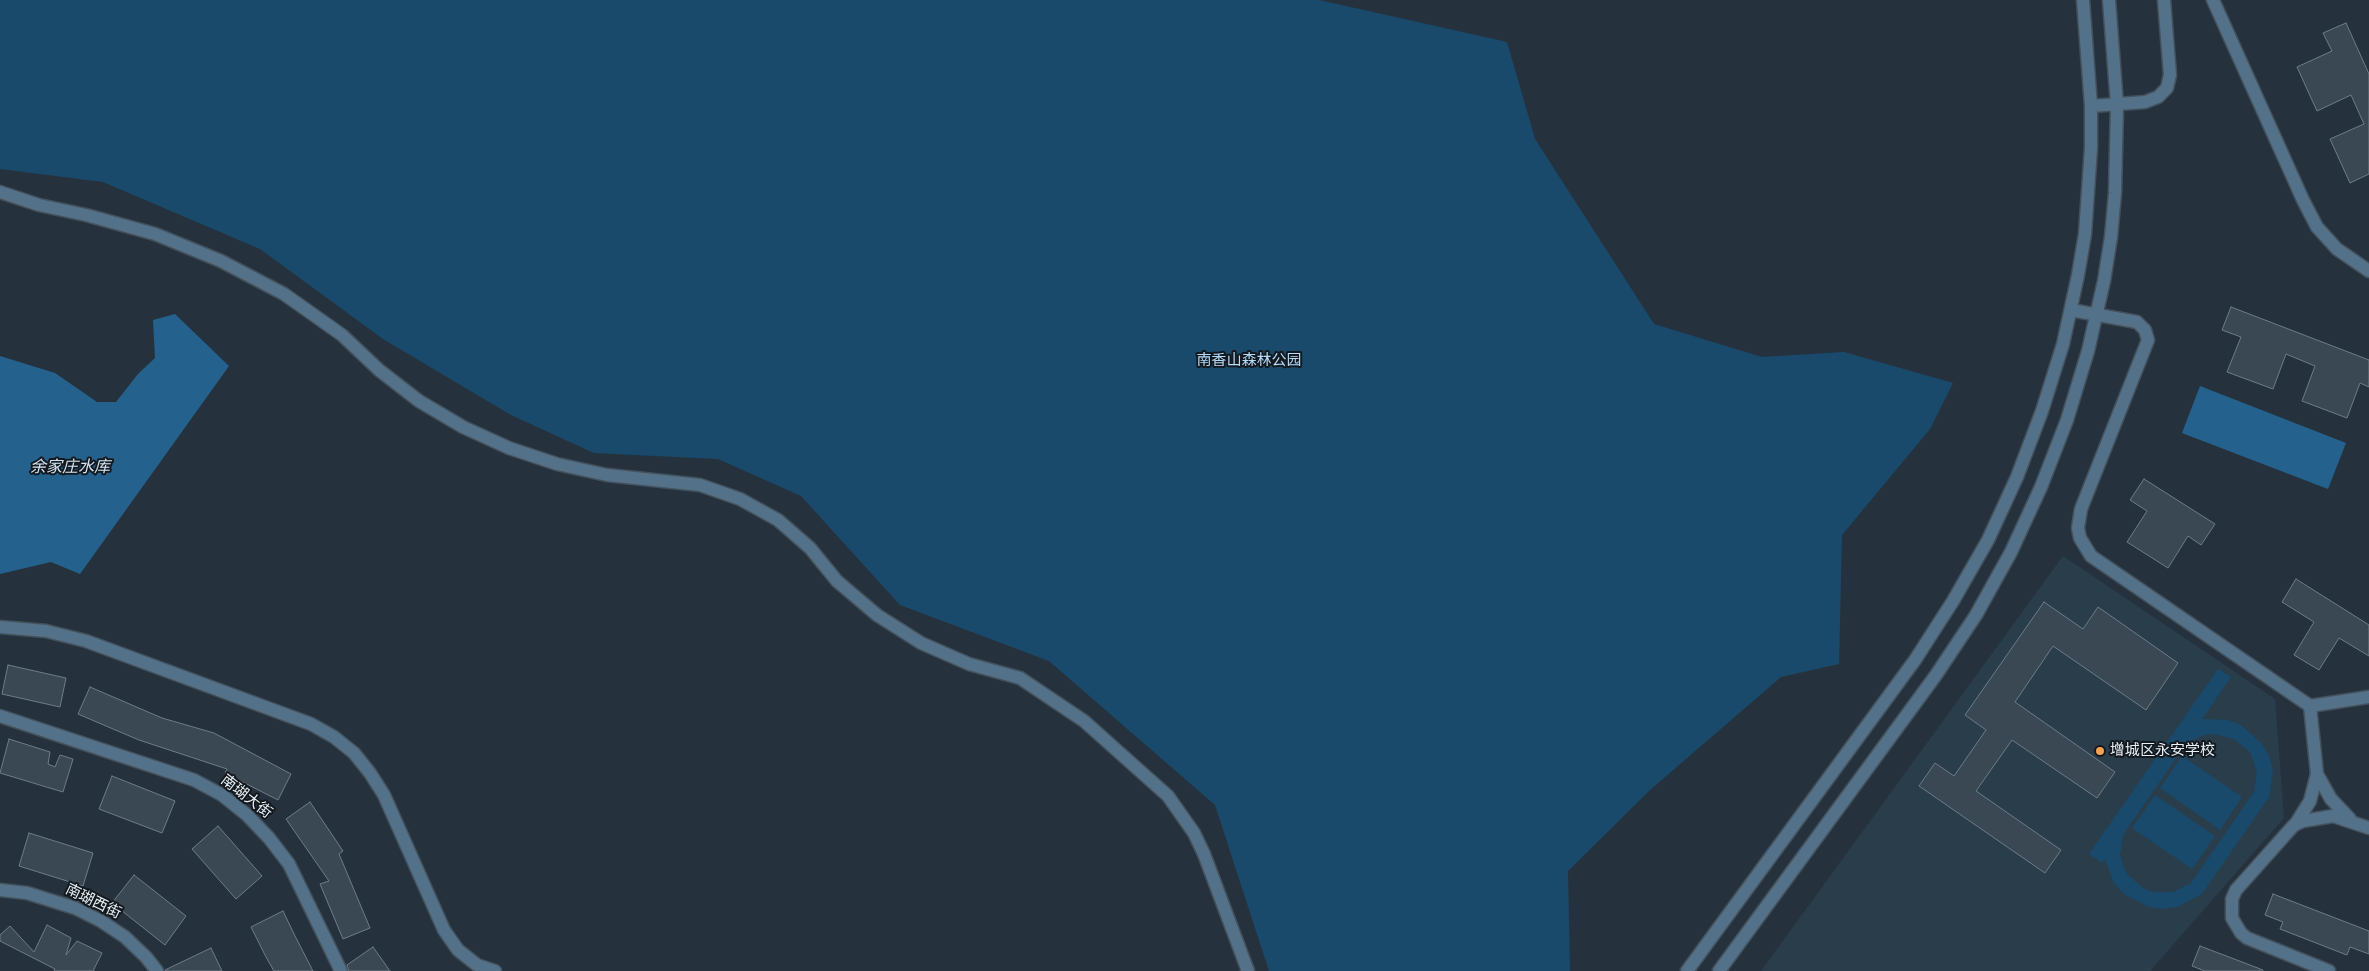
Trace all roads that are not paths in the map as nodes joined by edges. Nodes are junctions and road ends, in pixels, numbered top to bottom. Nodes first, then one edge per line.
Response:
1 (2083, 0) edge
2 (2109, 0) edge
3 (2164, 0) edge
4 (2213, 0) edge
5 (2117, 105) junction
6 (2091, 106) junction
7 (0, 192) edge
8 (2369, 270) edge
9 (2071, 310) junction
10 (2096, 314) junction
11 (0, 627) edge
12 (2369, 697) edge
13 (2310, 706) junction
14 (0, 716) edge
15 (2317, 774) junction
16 (2352, 820) junction
17 (2294, 826) junction
18 (2369, 828) edge
19 (0, 890) edge
20 (157, 971) edge
21 (341, 971) edge
22 (495, 971) edge
23 (1248, 971) edge
24 (1687, 971) edge
25 (1719, 971) edge
26 (2329, 971) edge

1 - 6 street
2 - 5 street
3 - 5 street
4 - 8 street
5 - 6 street
5 - 10 street
6 - 9 street
7 - 23 street
9 - 10 street
9 - 24 street
10 - 13 street
10 - 25 street
11 - 22 street
12 - 13 street
13 - 15 street
14 - 21 street, 南瑚大街
15 - 16 street
15 - 17 street
16 - 17 street
16 - 18 street
17 - 26 street
19 - 20 street, 南瑚西街

